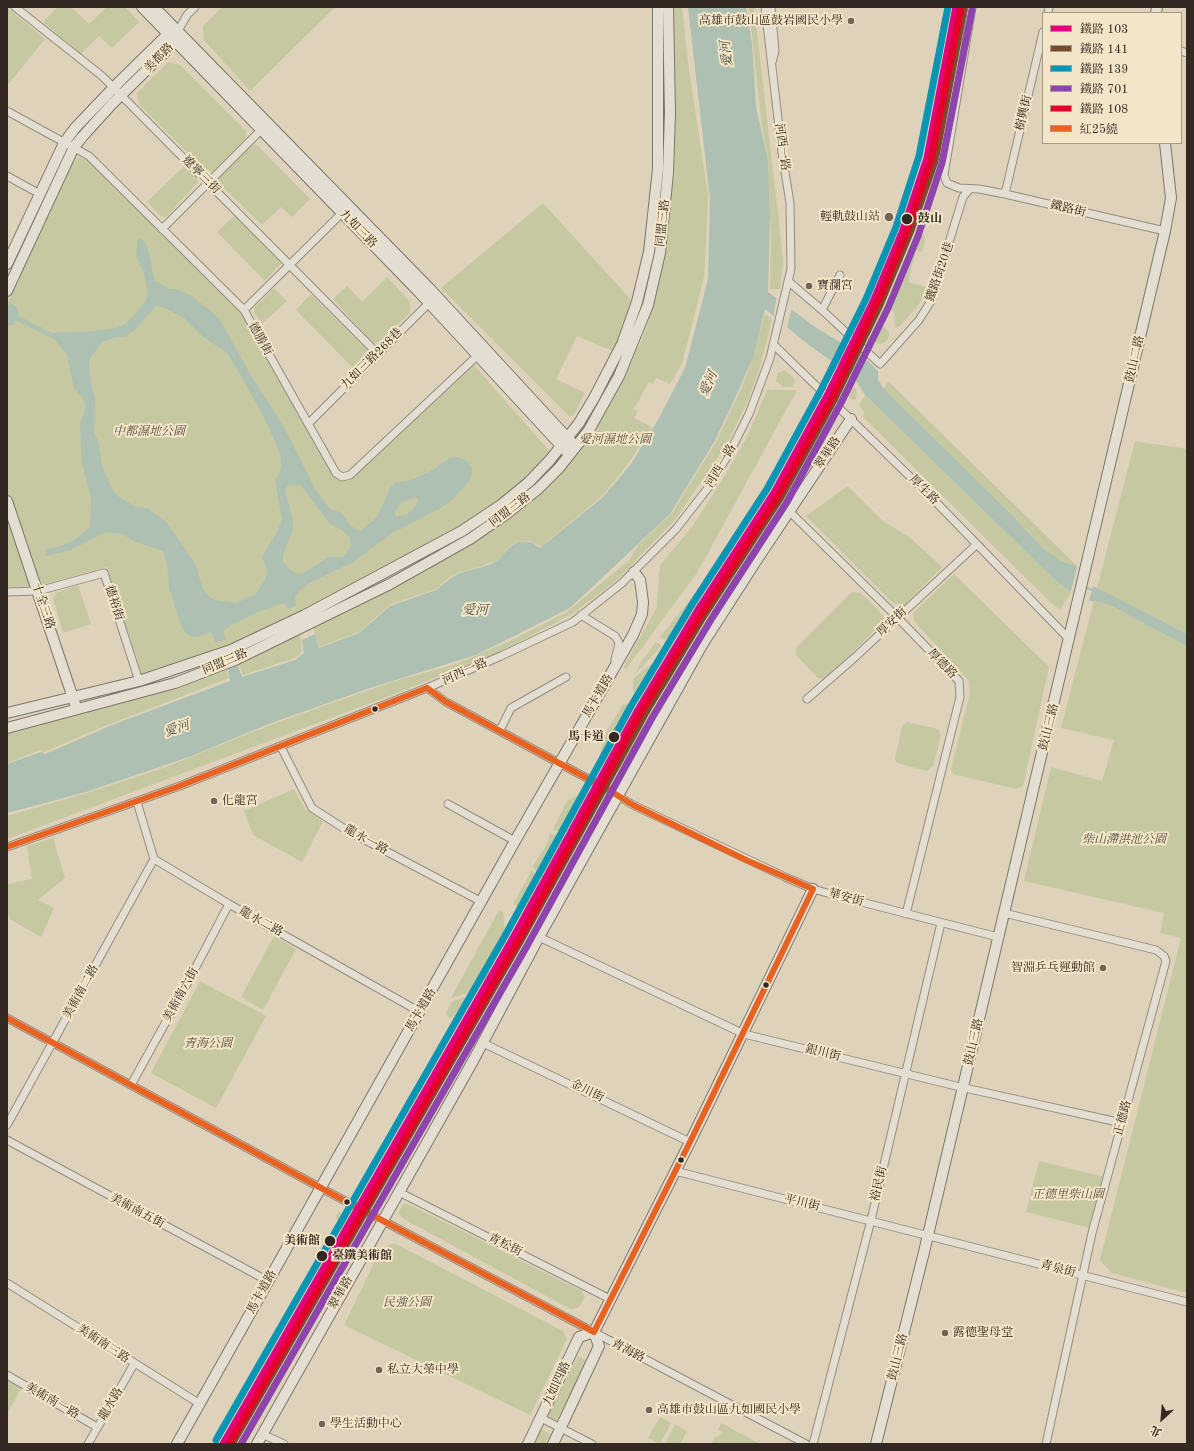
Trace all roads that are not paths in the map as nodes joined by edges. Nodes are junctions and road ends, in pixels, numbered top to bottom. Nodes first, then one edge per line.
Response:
1 (15, 7) edge
2 (142, 7) edge
3 (154, 7) edge
4 (195, 7) edge
5 (658, 7) edge
6 (668, 7) edge
7 (765, 7) edge
8 (771, 7) edge
9 (972, 7) edge
10 (173, 32) junction
11 (1042, 36) edge
12 (176, 42) junction
13 (771, 64) junction
14 (113, 87) junction
15 (122, 96) junction
16 (7, 111) edge
17 (261, 130) junction
18 (64, 142) junction
19 (1165, 144) edge
20 (74, 148) junction
21 (7, 176) edge
22 (209, 182) junction
23 (969, 190) junction
24 (40, 194) junction
25 (1004, 194) junction
26 (345, 209) junction
27 (162, 229) junction
28 (1166, 231) junction
29 (7, 264) edge
30 (290, 265) junction
31 (10, 275) edge
32 (840, 275) dead end
33 (788, 281) junction
34 (7, 290) edge
35 (432, 299) junction
36 (637, 302) junction
37 (648, 305) junction
38 (244, 310) junction
39 (822, 310) junction
40 (774, 345) junction
41 (377, 353) junction
42 (478, 355) junction
43 (605, 376) junction
44 (616, 382) junction
45 (850, 419) junction
46 (308, 424) junction
47 (565, 442) junction
48 (573, 451) junction
49 (7, 501) edge
50 (790, 512) junction
51 (976, 544) junction
52 (634, 572) junction
53 (38, 591) junction
54 (7, 592) edge
55 (581, 615) junction
56 (897, 617) junction
57 (1069, 639) junction
58 (610, 675) junction
59 (566, 677) dead end
60 (139, 681) junction
61 (427, 688) junction
62 (73, 698) junction
63 (807, 699) dead end
64 (77, 711) junction
65 (7, 713) edge
66 (7, 728) edge
67 (500, 730) junction
68 (281, 747) junction
69 (559, 763) junction
70 (619, 797) junction
71 (137, 802) junction
72 (448, 804) dead end
73 (515, 841) junction
74 (7, 847) edge
75 (154, 859) junction
76 (813, 889) junction
77 (482, 902) junction
78 (229, 904) junction
79 (1004, 913) junction
80 (906, 914) junction
81 (941, 923) junction
82 (539, 937) junction
83 (998, 937) junction
84 (420, 1012) junction
85 (7, 1018) edge
86 (744, 1034) junction
87 (53, 1042) junction
88 (483, 1043) junction
89 (906, 1074) junction
90 (130, 1085) junction
91 (963, 1088) junction
92 (1122, 1123) junction
93 (7, 1125) edge
94 (7, 1140) edge
95 (690, 1142) junction
96 (675, 1171) junction
97 (320, 1188) junction
98 (399, 1192) junction
99 (383, 1220) junction
100 (871, 1220) junction
101 (928, 1235) junction
102 (1082, 1276) junction
103 (268, 1281) junction
104 (7, 1283) edge
105 (610, 1299) junction
106 (1187, 1302) edge
107 (594, 1332) junction
108 (134, 1364) junction
109 (7, 1375) edge
110 (200, 1404) junction
111 (541, 1418) junction
112 (98, 1427) junction
113 (561, 1428) junction
114 (262, 1434) junction
115 (88, 1444) edge
116 (177, 1444) edge
117 (257, 1444) edge
118 (284, 1444) edge
119 (528, 1444) edge
120 (553, 1444) edge
121 (592, 1444) edge
122 (806, 1444) edge
123 (813, 1444) edge
124 (876, 1444) edge
125 (1046, 1444) edge

1 - 14 street, 遼寧三街
2 - 10 street, 九如三路
3 - 10 street, 九如三路
4 - 10 street
5 - 36 street, 同盟三路
6 - 37 street, 同盟三路
7 - 13 street, 河西一路
8 - 13 street, 河西一路
9 - 23 street, 鐵路街
10 - 12 street, 九如三路
10 - 14 street, 美都路
10 - 26 street, 九如三路
11 - 25 street, 樹興街
12 - 15 street, 美都路
12 - 17 street, 九如三路
13 - 33 street, 河西一路
14 - 15 street, 遼寧三街
14 - 18 street, 美都路
15 - 20 street, 美都路
15 - 22 street, 遼寧三街
16 - 18 street, 德勝街
17 - 22 street
17 - 26 street, 九如三路
18 - 20 street, 德勝街
18 - 24 street, 美都路
19 - 28 street, 鼓山二路
20 - 27 street, 德勝街
20 - 31 street, 美都路
21 - 24 street
22 - 27 street
22 - 30 street, 遼寧三街
23 - 25 street, 鐵路街
23 - 39 street, 鐵路街20巷
24 - 29 street, 美都路
25 - 28 street, 鐵路街
26 - 30 street
26 - 35 street, 九如三路
27 - 38 street, 德勝街
28 - 57 street, 鼓山二路
30 - 38 street
30 - 41 street, 遼寧三街
31 - 34 street, 美都路
32 - 39 street
33 - 39 street
33 - 40 street, 河西一路
35 - 41 street, 九如三路268巷
35 - 42 street, 九如三路
35 - 47 street, 九如三路
36 - 37 street
36 - 43 street, 同盟三路
37 - 44 street, 同盟三路
38 - 46 street, 德勝街
40 - 45 street, 厚生路
40 - 52 street, 河西一路
41 - 46 street, 九如三路268巷
42 - 46 street, 德勝街
42 - 47 street, 九如三路
43 - 44 street
43 - 47 street, 同盟三路
44 - 48 street, 同盟三路
45 - 50 street, 翠華路
45 - 51 street, 厚生路
47 - 48 street, 九如三路
47 - 60 street, 同盟三路
48 - 64 street, 同盟三路
49 - 53 street, 十全三路
50 - 56 street, 厚德路
50 - 70 street, 翠華路
51 - 56 street, 厚安街
51 - 57 street, 厚生路
52 - 55 street, 河西一路
52 - 58 street, 馬卡道路
53 - 54 street, 德裕街
53 - 60 street, 德裕街
53 - 62 street, 十全三路
55 - 58 street
55 - 61 street, 河西一路
56 - 63 street, 厚安街
56 - 80 street, 厚德路
57 - 79 street, 鼓山三路
58 - 69 street, 馬卡道路
59 - 67 street
60 - 62 street, 同盟三路
61 - 67 street, 華安街
61 - 68 street, 河西一路
62 - 64 street, 十全三路
62 - 65 street, 同盟三路
64 - 66 street, 同盟三路
67 - 69 street, 華安街
68 - 71 street, 河西一路
68 - 77 street, 龍水一路
69 - 70 street, 華安街
69 - 73 street, 馬卡道路
70 - 76 street, 華安街
70 - 82 street, 翠華路
71 - 74 street, 河西一路
71 - 75 street
72 - 73 street
73 - 77 street, 馬卡道路
75 - 78 street, 龍水二路
75 - 87 street, 美術南二路
76 - 80 street, 華安街
76 - 86 street
77 - 84 street, 馬卡道路
78 - 84 street, 龍水二路
78 - 90 street, 美術南六街
79 - 83 street, 鼓山三路
79 - 92 street, 正德路
80 - 81 street, 華安街
81 - 83 street, 華安街
81 - 89 street, 裕民街
82 - 86 street, 銀川街
82 - 88 street, 翠華路
83 - 91 street, 鼓山三路
84 - 97 street, 馬卡道路
85 - 87 street, 青海路
86 - 89 street, 銀川街
86 - 95 street
87 - 90 street, 青海路
87 - 93 street, 美術南二路
88 - 95 street, 金川街
88 - 98 street, 翠華路
89 - 91 street, 銀川街
89 - 100 street, 裕民街
90 - 97 street, 青海路
91 - 92 street, 銀川街
91 - 101 street, 鼓山三路
92 - 102 street, 正德路
94 - 103 street, 美術南五街
95 - 96 street
96 - 100 street, 平川街
96 - 105 street
97 - 99 street, 青海路
97 - 103 street, 馬卡道路
98 - 99 street, 翠華路
98 - 105 street, 青松街
99 - 107 street, 青海路
99 - 114 street, 翠華路
100 - 101 street, 平川街
100 - 123 street, 裕民街
101 - 102 street, 青泉街
101 - 124 street, 鼓山三路
102 - 106 street, 青泉街
102 - 125 street, 正德路
103 - 110 street, 馬卡道路
104 - 108 street, 美術南三路
105 - 107 street
107 - 111 street, 九如四路
107 - 113 street, 九如四路
107 - 122 street, 青海路
108 - 110 street, 美術南三路
108 - 112 street, 龍水路
109 - 112 street, 美術南一路
110 - 116 street, 馬卡道路
111 - 113 street
111 - 119 street, 九如四路
112 - 115 street, 龍水路
113 - 120 street, 九如四路
113 - 121 street
114 - 117 street, 翠華路
114 - 118 street

